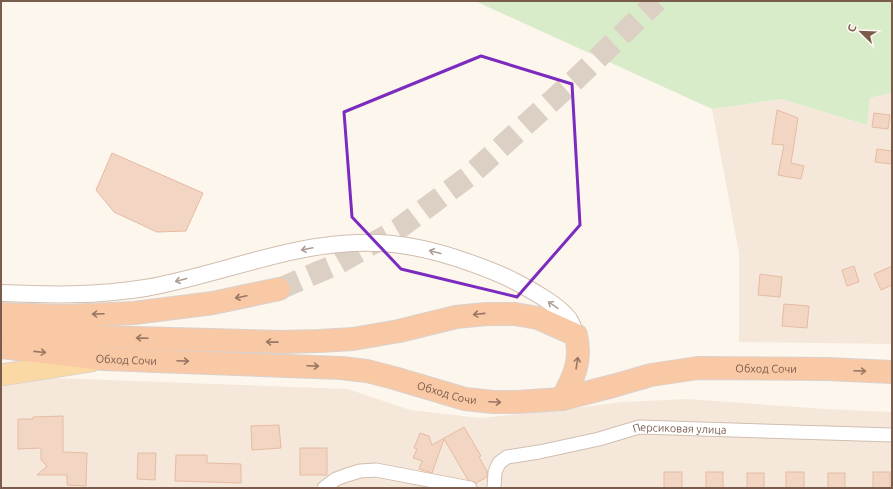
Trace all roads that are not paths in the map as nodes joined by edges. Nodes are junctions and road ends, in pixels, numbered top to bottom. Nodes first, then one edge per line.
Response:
1 (279, 289) tunnel mouth
2 (1, 293) edge
3 (1, 314) edge
4 (1, 332) edge
5 (576, 335) junction
6 (1, 348) edge
7 (104, 359) junction
8 (892, 372) edge
9 (1, 375) edge
10 (562, 398) junction
11 (892, 435) edge
12 (324, 488) edge
13 (470, 488) edge
14 (494, 488) edge

1 -> 3 highway
5 -> 2 street
5 -> 4 highway
10 -> 5 highway
6 -> 7 highway, Обход Сочи
7 - 9 main road
7 -> 10 highway, Обход Сочи
10 -> 8 highway, Обход Сочи
11 - 14 street, Персиковая улица
12 - 13 street

